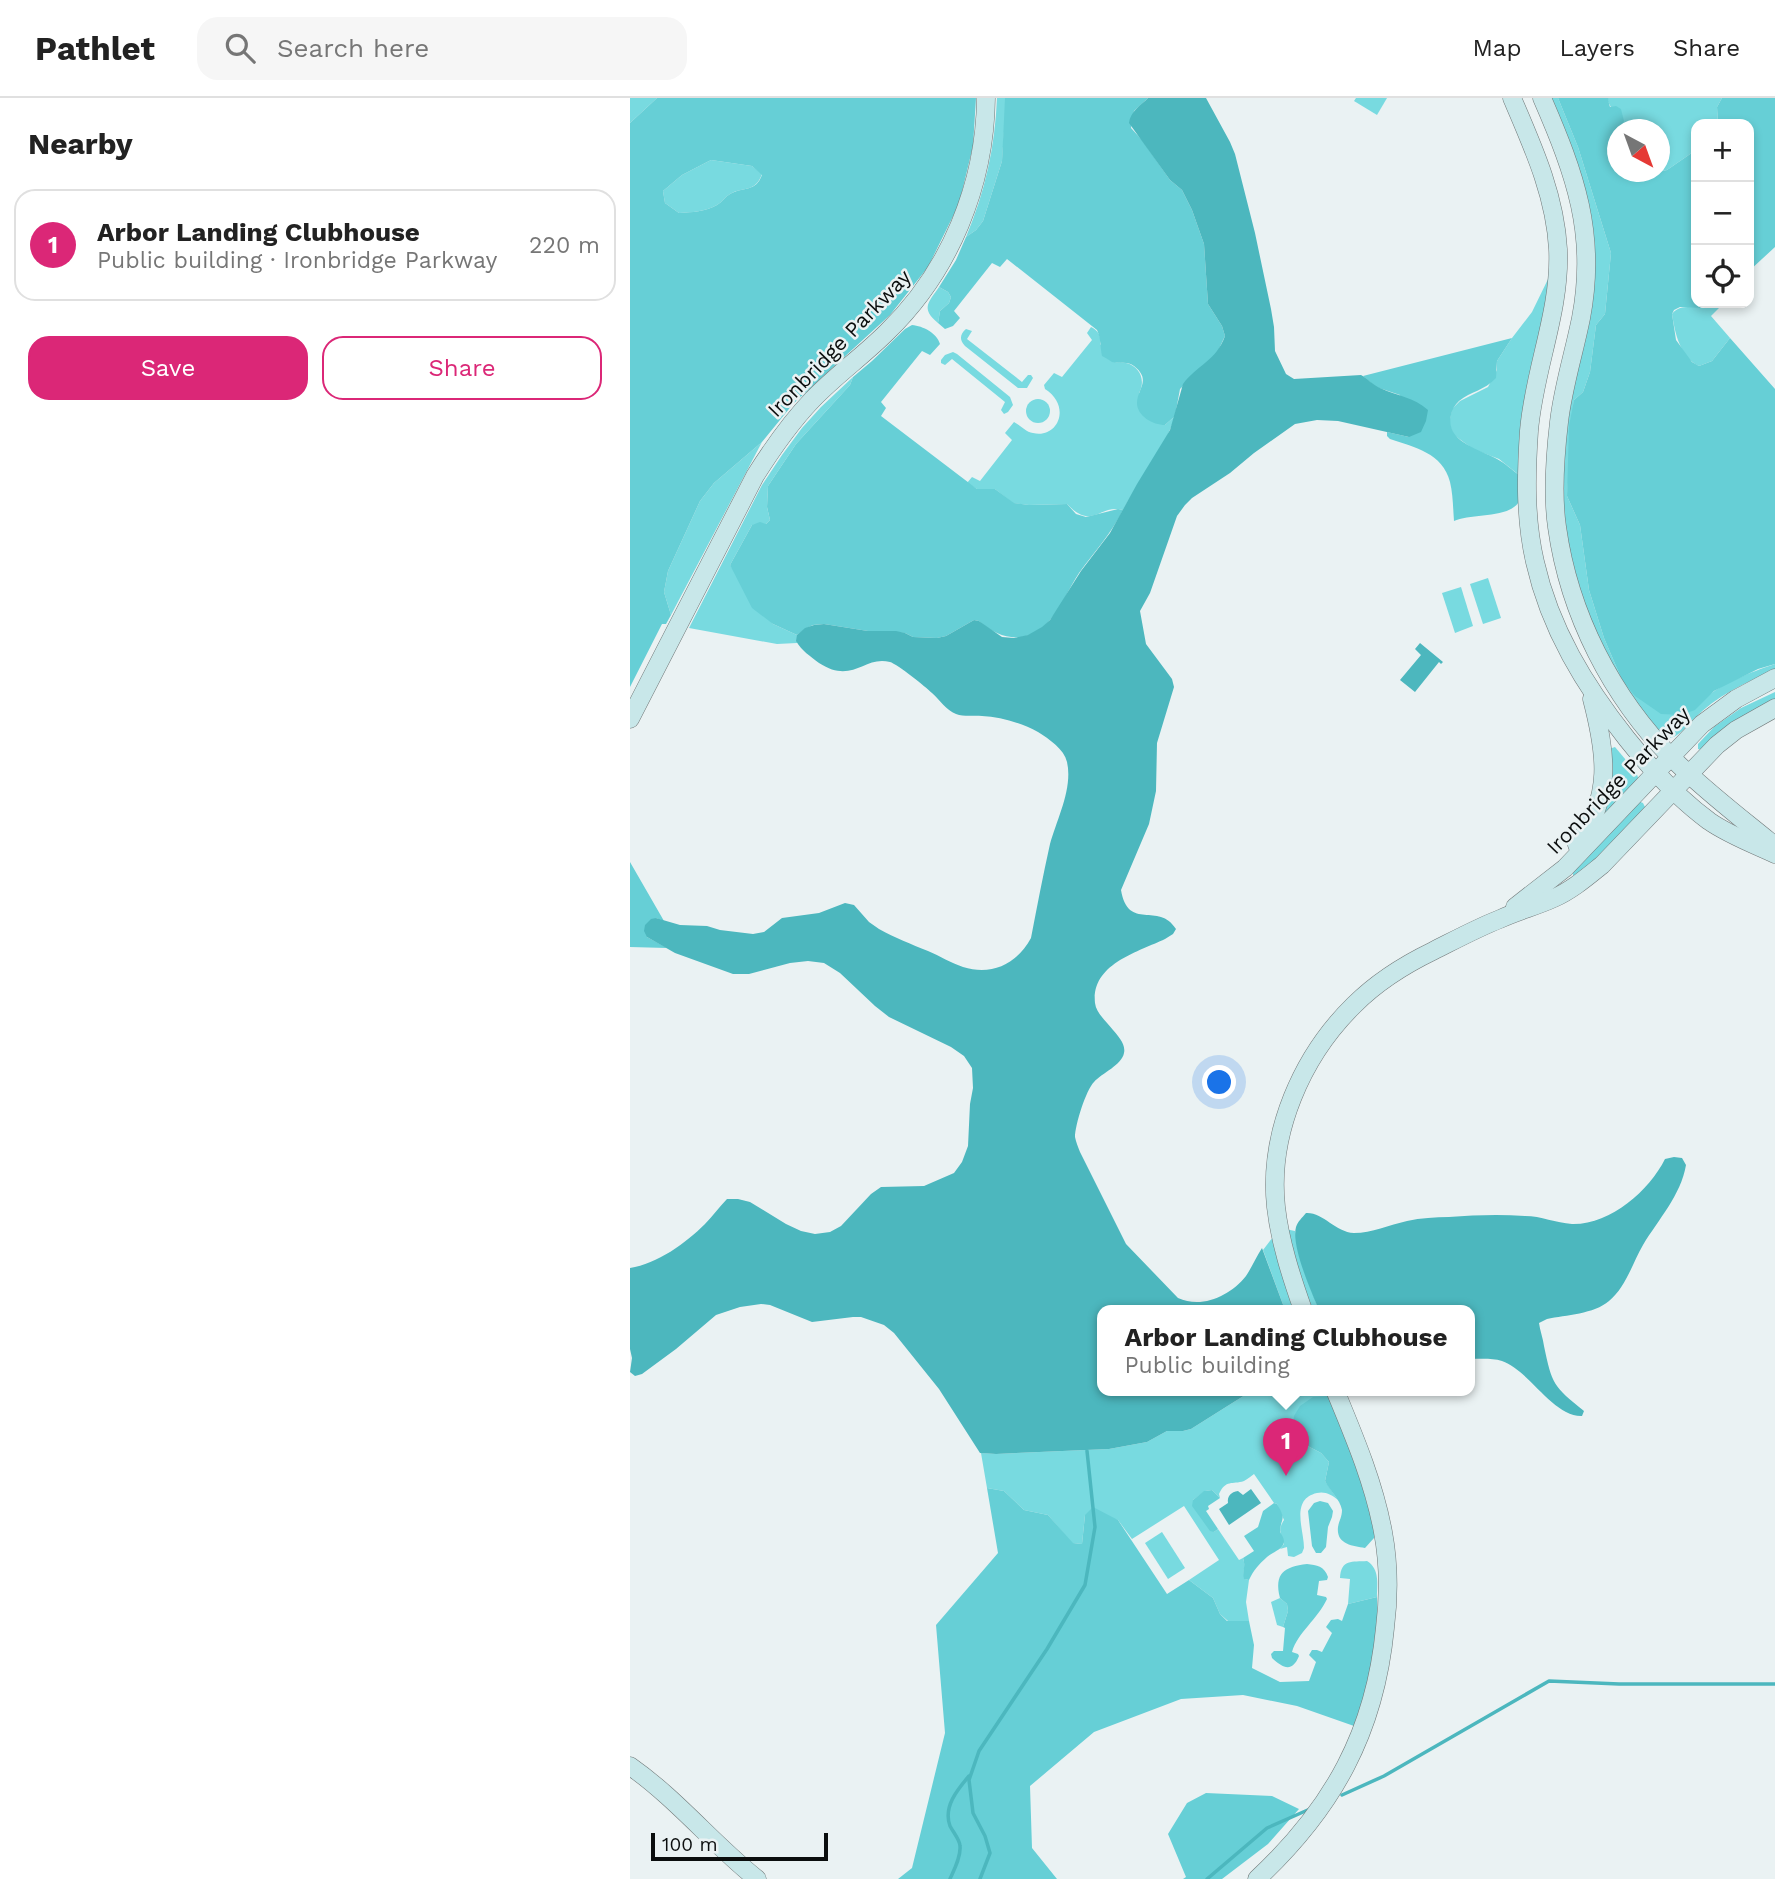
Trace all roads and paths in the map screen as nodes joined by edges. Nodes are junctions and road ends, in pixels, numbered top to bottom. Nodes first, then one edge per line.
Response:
1 (986, 98) edge
2 (1513, 98) edge
3 (1542, 98) edge
4 (1775, 678) edge
5 (1589, 688) junction
6 (1775, 708) edge
7 (630, 719) edge
8 (1671, 757) junction
9 (1657, 773) junction
10 (1688, 774) junction
11 (1674, 790) junction
12 (1775, 846) edge
13 (1775, 854) edge
14 (1548, 883) junction
15 (1498, 919) junction
16 (1301, 1305) edge
17 (1337, 1396) edge
18 (630, 1766) edge
19 (757, 1879) edge
20 (1257, 1879) edge

1 - 7 street, Ironbridge Parkway
2 - 5 street
3 - 8 street
4 - 8 street, Ironbridge Parkway
5 - 9 street
5 - 14 street
6 - 10 street, Ironbridge Parkway
8 - 9 street, Ironbridge Parkway
8 - 10 street
9 - 11 street
9 - 14 street, Ironbridge Parkway
10 - 11 street, Ironbridge Parkway
10 - 12 street
11 - 13 street
11 - 15 street, Ironbridge Parkway
14 - 15 street, Ironbridge Parkway
15 - 16 street, Ironbridge Parkway
17 - 20 street
18 - 19 street

